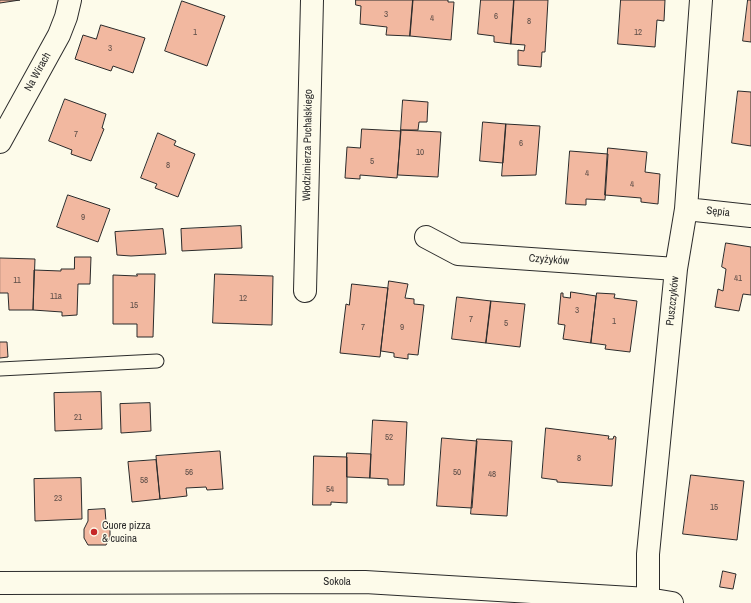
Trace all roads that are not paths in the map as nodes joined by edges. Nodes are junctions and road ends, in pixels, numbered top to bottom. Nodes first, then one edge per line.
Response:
1 (70, 0) edge
2 (312, 0) edge
3 (701, 0) edge
4 (0, 142) edge
5 (686, 209) junction
6 (751, 216) edge
7 (426, 237) dead end
8 (676, 269) junction
9 (305, 291) dead end
10 (157, 360) dead end
11 (0, 370) edge
12 (0, 583) edge
13 (648, 601) edge
14 (672, 603) edge

1 - 4 street, Na Wirach
2 - 9 street, Włodzimierza Puchalskiego
3 - 5 street, Puszczyków
5 - 6 street, Sępia
5 - 8 street, Puszczyków
7 - 8 street, Czyżyków
8 - 13 street, Puszczyków
10 - 11 lane
12 - 13 street, Sokola
13 - 14 street, Sokola

